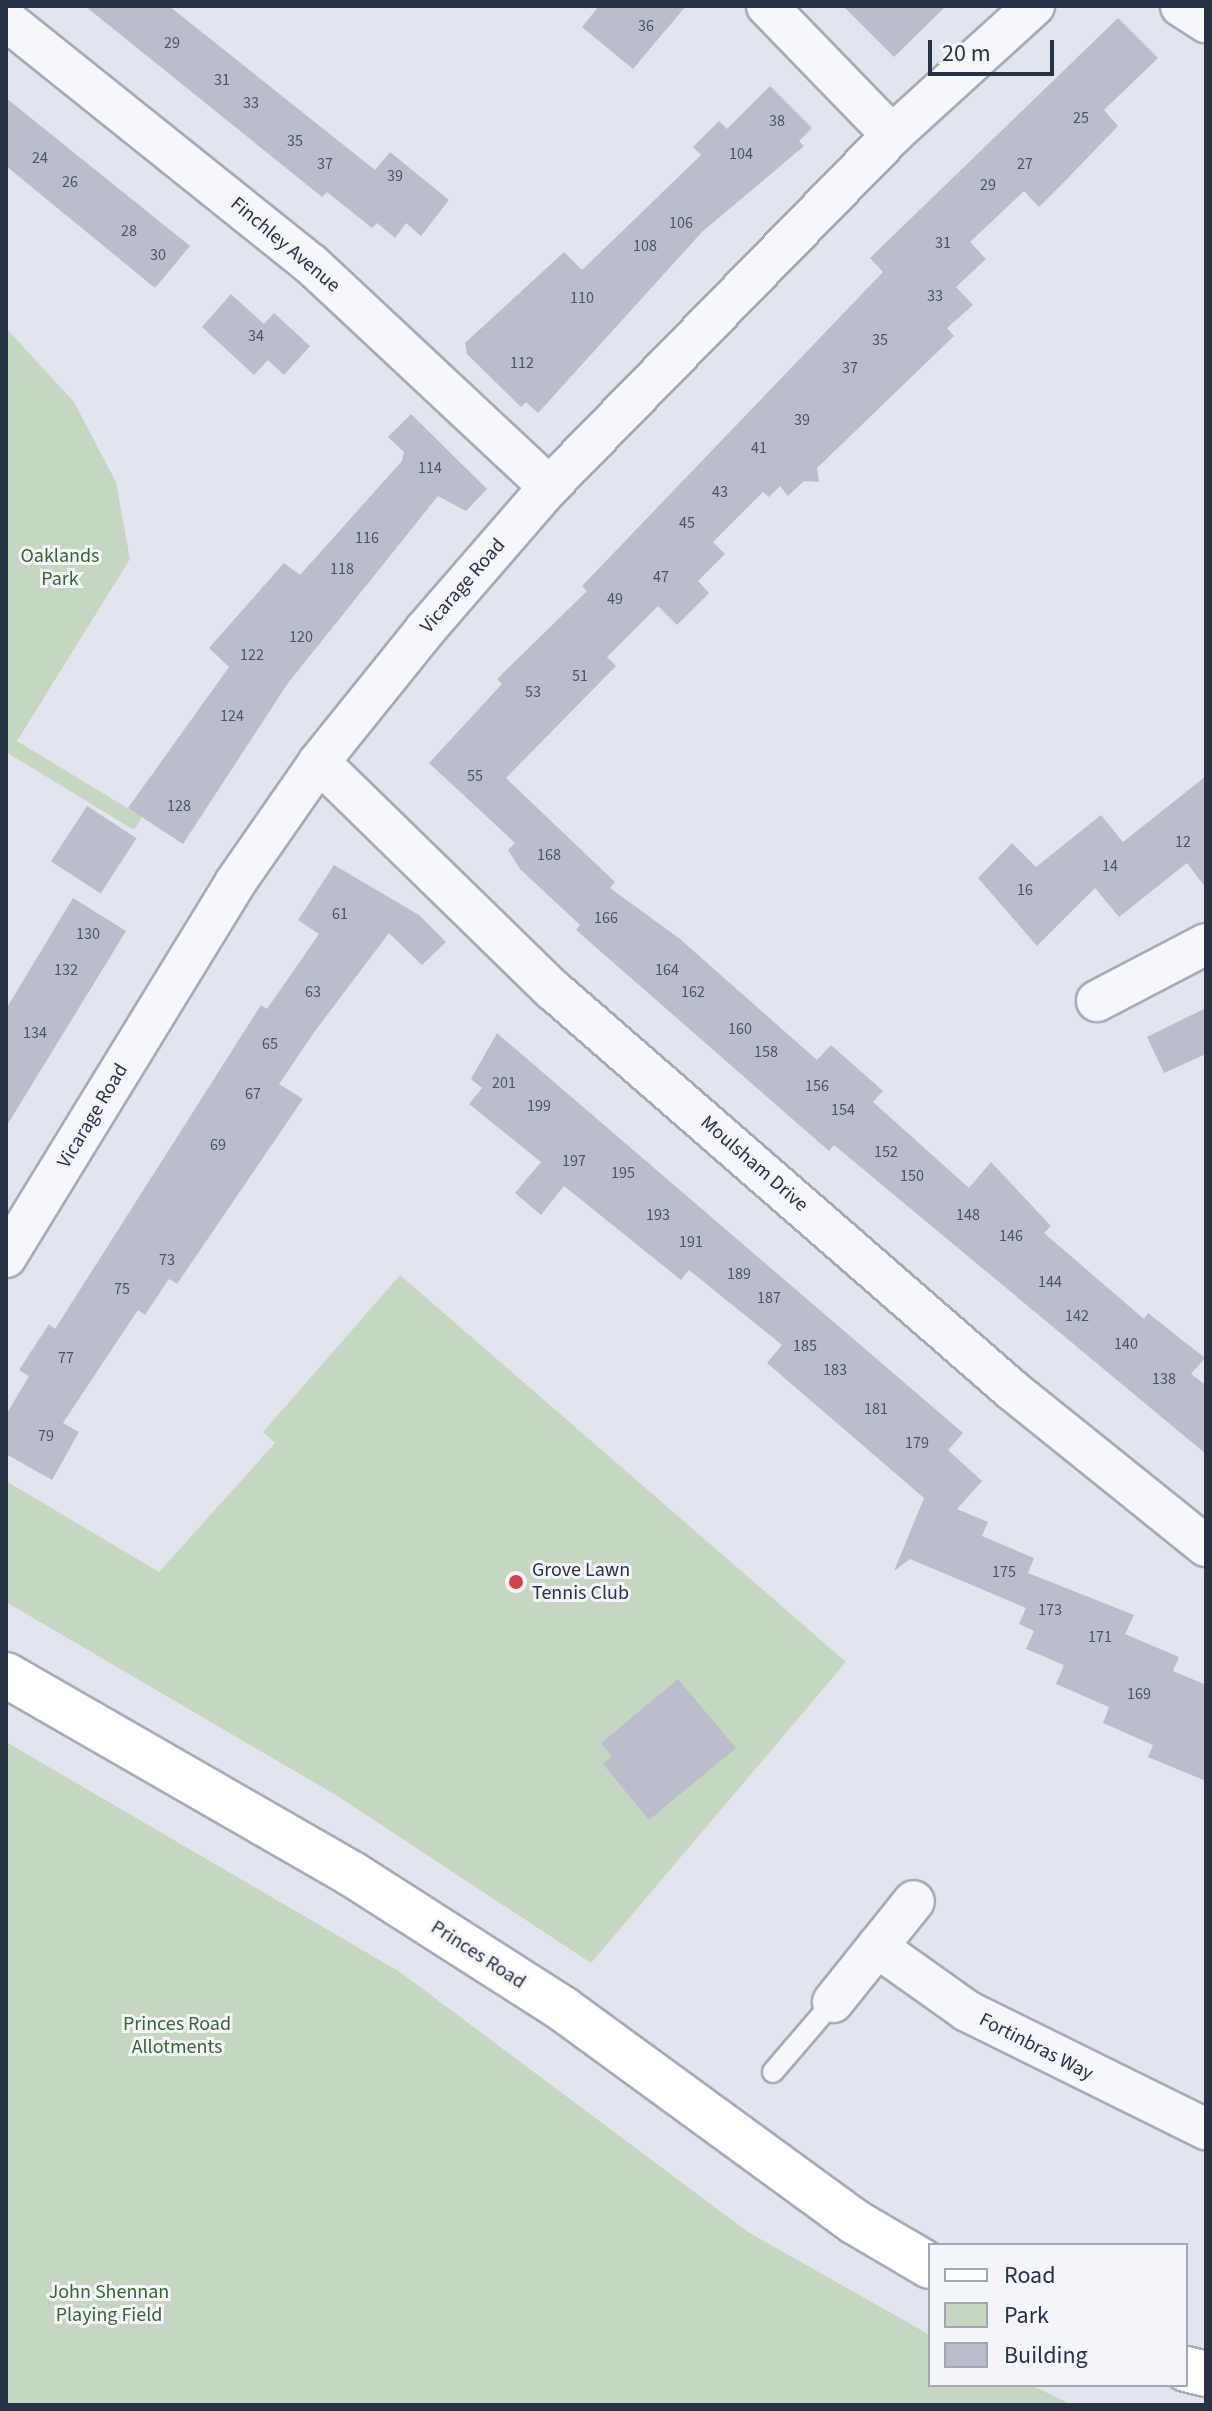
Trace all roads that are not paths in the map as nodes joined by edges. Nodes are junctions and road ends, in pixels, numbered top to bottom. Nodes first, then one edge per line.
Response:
1 (767, 6) edge
2 (1034, 6) edge
3 (1181, 6) edge
4 (6, 20) edge
5 (1206, 22) edge
6 (892, 135) junction
7 (549, 487) junction
8 (319, 762) junction
9 (1206, 944) edge
10 (1097, 1001) dead end
11 (6, 1257) edge
12 (1206, 1546) edge
13 (6, 1675) edge
14 (914, 1901) dead end
15 (877, 1947) junction
16 (833, 2002) joint
17 (773, 2072) dead end
18 (1206, 2129) edge
19 (928, 2265) edge

1 - 6 street
2 - 6 street, Vicarage Road
3 - 5 street
4 - 7 street, Finchley Avenue
6 - 7 street, Vicarage Road
7 - 8 street, Vicarage Road
8 - 11 street, Vicarage Road
8 - 12 street, Moulsham Drive
9 - 10 street
13 - 19 main road, Princes Road
14 - 15 street
15 - 16 street
15 - 18 street, Fortinbras Way
16 - 17 lane

